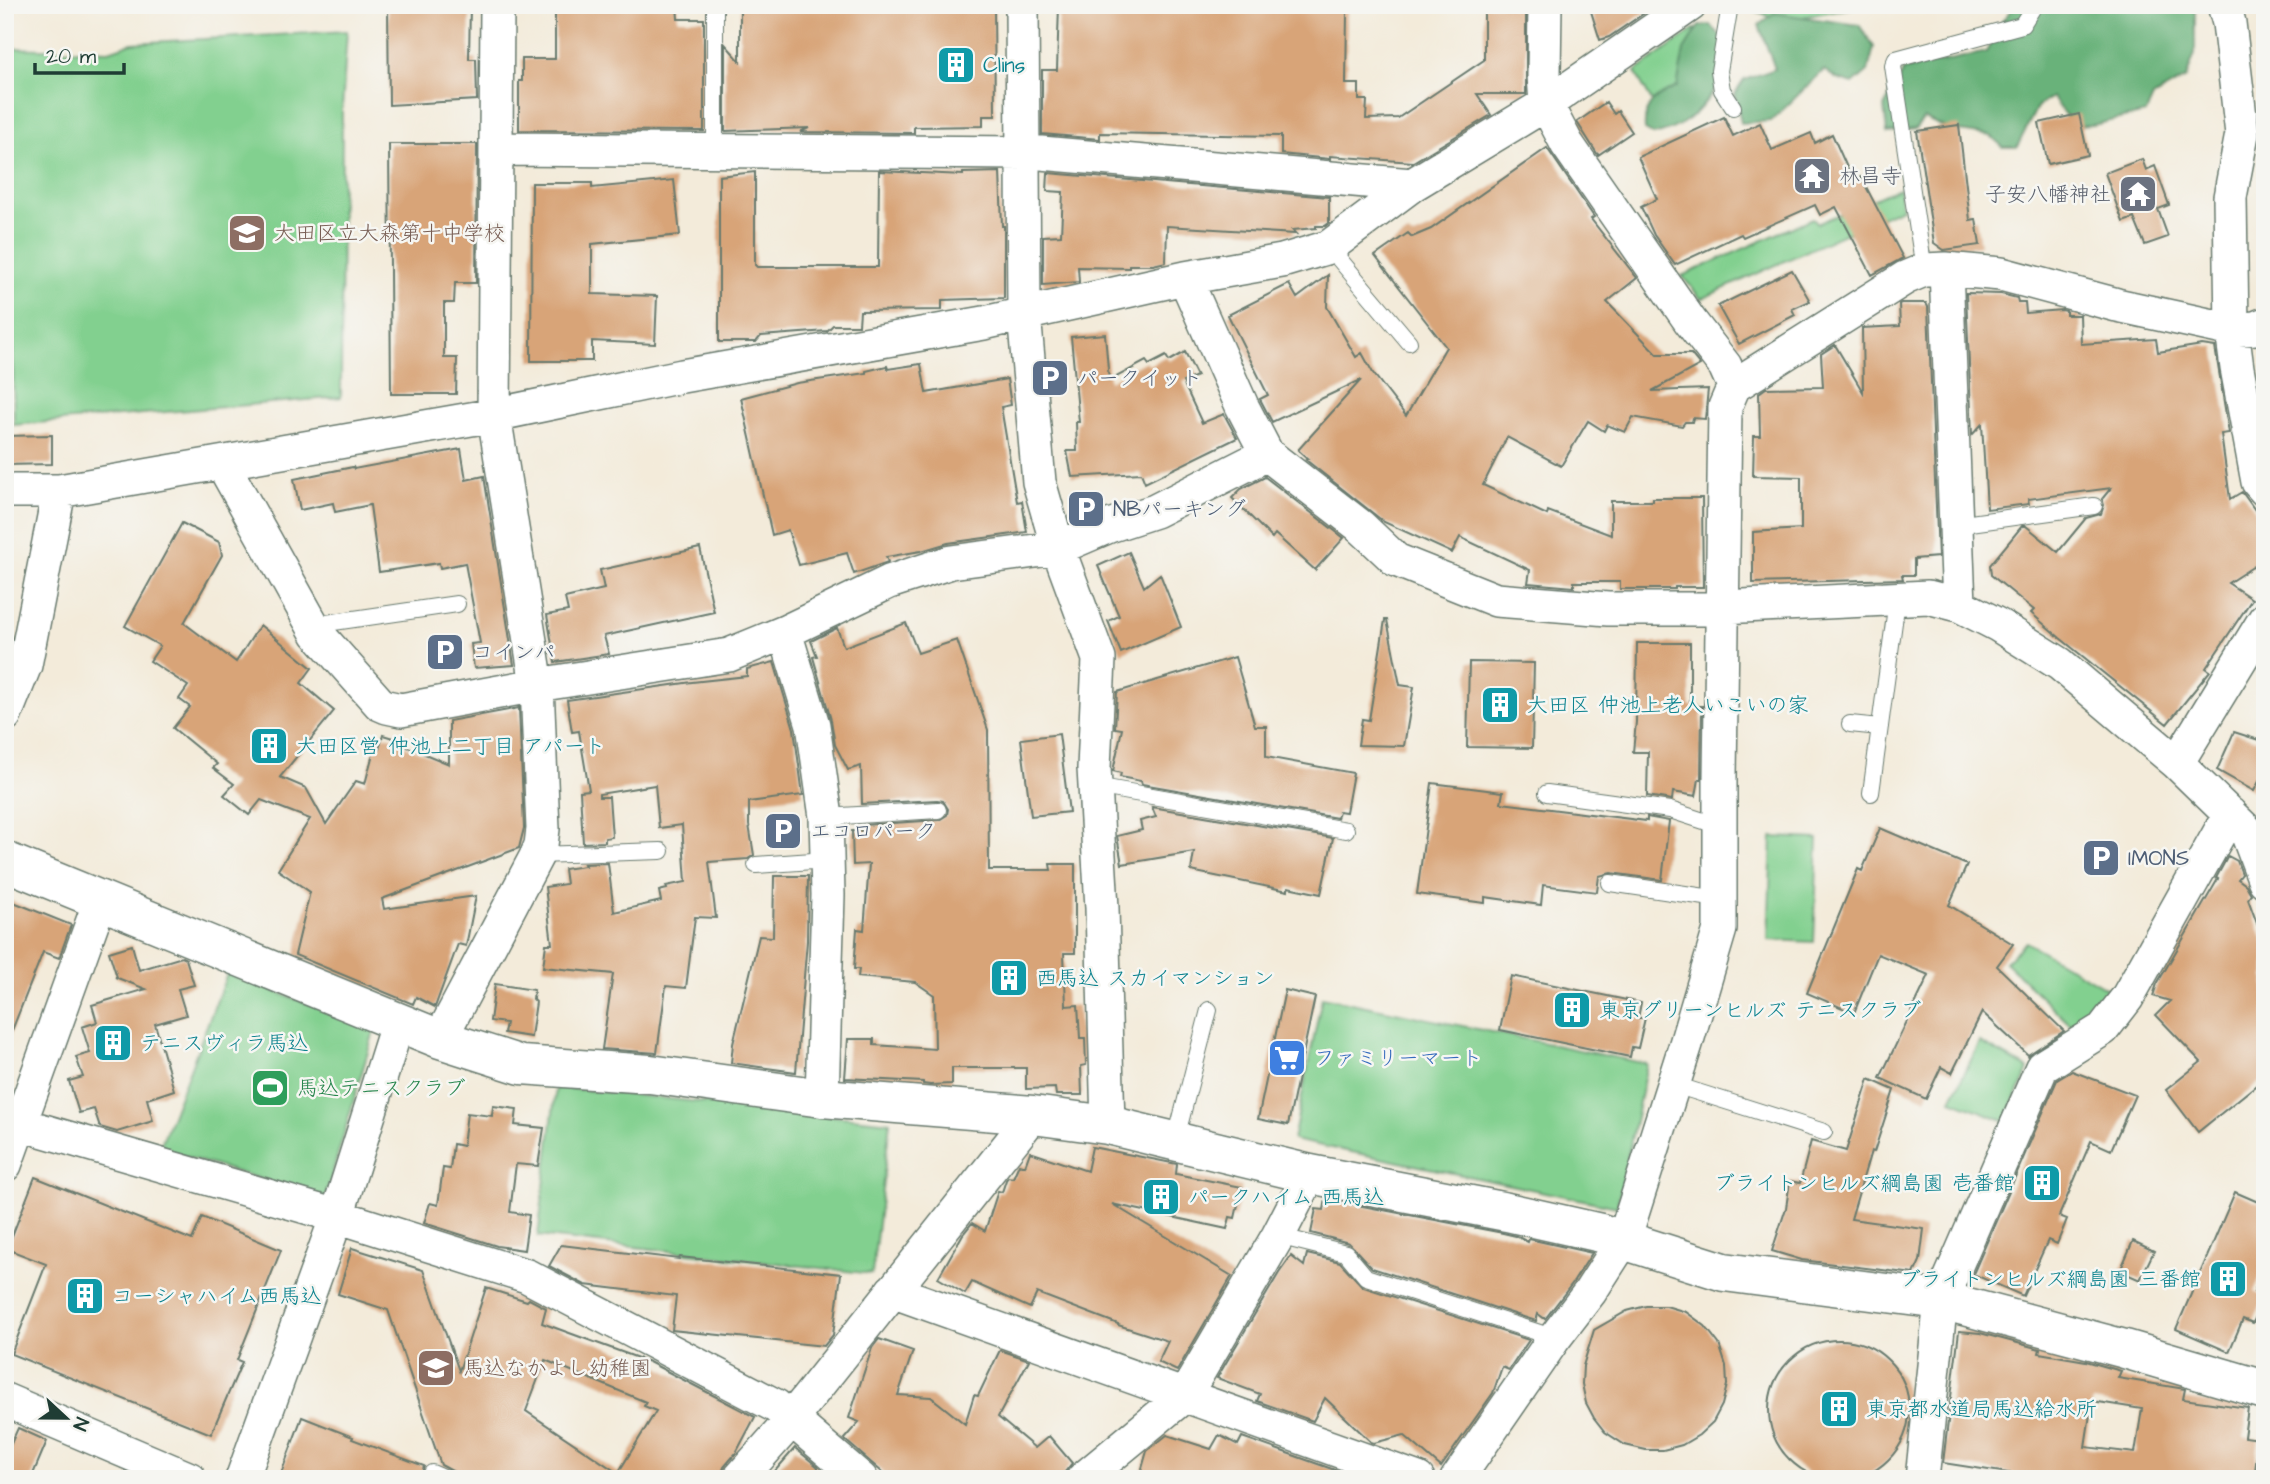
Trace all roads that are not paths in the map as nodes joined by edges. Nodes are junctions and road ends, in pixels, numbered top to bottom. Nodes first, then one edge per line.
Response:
1 (497, 5) edge
2 (715, 5) edge
3 (1022, 5) edge
4 (1545, 5) edge
5 (1690, 5) edge
6 (1730, 5) edge
7 (2032, 5) edge
8 (2224, 5) edge
9 (1546, 104) junction
10 (1734, 107) dead end
11 (496, 149) junction
12 (715, 150) junction
13 (1022, 153) junction
14 (1412, 185) junction
15 (1329, 247) junction
16 (1935, 270) junction
17 (1185, 278) junction
18 (1024, 314) junction
19 (2265, 324) edge
20 (2232, 330) junction
21 (1409, 342) dead end
22 (1734, 386) junction
23 (494, 415) junction
24 (1267, 454) junction
25 (222, 463) junction
26 (2265, 490) edge
27 (5, 491) edge
28 (59, 491) junction
29 (2094, 506) dead end
30 (1956, 525) junction
31 (1058, 548) junction
32 (1897, 600) junction
33 (457, 604) dead end
34 (1959, 605) junction
35 (1724, 607) junction
36 (2265, 620) edge
37 (313, 625) junction
38 (785, 632) junction
39 (537, 685) junction
40 (5, 715) edge
41 (1850, 724) dead end
42 (1880, 727) junction
43 (2176, 763) junction
44 (1095, 786) junction
45 (1547, 793) dead end
46 (1871, 793) dead end
47 (938, 810) dead end
48 (2230, 814) junction
49 (825, 817) junction
50 (1719, 826) junction
51 (1346, 830) dead end
52 (661, 850) dead end
53 (537, 855) junction
54 (827, 860) junction
55 (5, 862) edge
56 (756, 865) dead end
57 (2265, 881) edge
58 (1610, 883) dead end
59 (1719, 899) junction
60 (100, 901) junction
61 (1209, 1010) dead end
62 (398, 1022) junction
63 (440, 1038) junction
64 (1672, 1084) junction
65 (822, 1098) junction
66 (1033, 1115) junction
67 (20, 1124) junction
68 (1108, 1125) junction
69 (1824, 1132) dead end
70 (1175, 1142) junction
71 (5, 1166) edge
72 (1310, 1174) junction
73 (337, 1216) junction
74 (1278, 1236) junction
75 (1624, 1239) junction
76 (892, 1291) junction
77 (1941, 1300) junction
78 (1553, 1340) junction
79 (2265, 1390) edge
80 (1185, 1395) junction
81 (5, 1400) edge
82 (792, 1418) junction
83 (190, 1479) edge
84 (243, 1479) edge
85 (430, 1479) edge
86 (446, 1479) edge
87 (739, 1479) edge
88 (861, 1479) edge
89 (1083, 1479) edge
90 (1418, 1479) edge
91 (1457, 1479) edge
92 (1922, 1479) edge

1 - 11 street
2 - 12 lane
3 - 13 street
4 - 9 street
5 - 9 street
6 - 10 lane
7 - 16 lane
8 - 20 street
9 - 14 street
9 - 22 street
11 - 12 street
11 - 23 street
12 - 13 street
13 - 14 street
13 - 18 street
14 - 15 street
15 - 17 street
15 - 21 lane
16 - 20 street
16 - 22 street
16 - 30 street
17 - 18 street
17 - 24 street
18 - 23 street
18 - 31 street
19 - 20 street
20 - 26 street
22 - 35 street
23 - 25 street
23 - 39 street
24 - 31 street
24 - 35 street
25 - 28 street
25 - 37 street
27 - 28 street
28 - 40 street
29 - 30 lane
30 - 34 street
31 - 38 street
31 - 44 street
32 - 34 street
32 - 35 street
32 - 42 lane
33 - 37 lane
34 - 43 street
35 - 50 street
36 - 43 street
37 - 39 street
38 - 39 street
38 - 49 street
39 - 53 street
41 - 42 lane
42 - 46 lane
43 - 48 street
44 - 51 lane
44 - 68 street
45 - 50 lane
47 - 49 lane
48 - 57 street
48 - 77 street
49 - 54 street
50 - 59 street
52 - 53 lane
53 - 63 street
54 - 56 lane
54 - 65 street
55 - 60 street
58 - 59 lane
59 - 64 street
60 - 62 street
60 - 67 street
61 - 70 lane
62 - 63 street
62 - 73 street
63 - 65 street
64 - 69 lane
64 - 75 street
65 - 66 street
66 - 68 street
66 - 76 street
67 - 71 street
67 - 73 street
68 - 70 street
70 - 72 street
72 - 74 street
72 - 75 street
73 - 82 street
73 - 84 street
74 - 78 lane
74 - 80 street
75 - 77 street
75 - 78 street
76 - 80 street
76 - 82 street
77 - 79 street
77 - 92 street
78 - 91 street
80 - 89 street
80 - 90 street
81 - 83 street
82 - 87 street
82 - 88 street
85 - 86 lane

